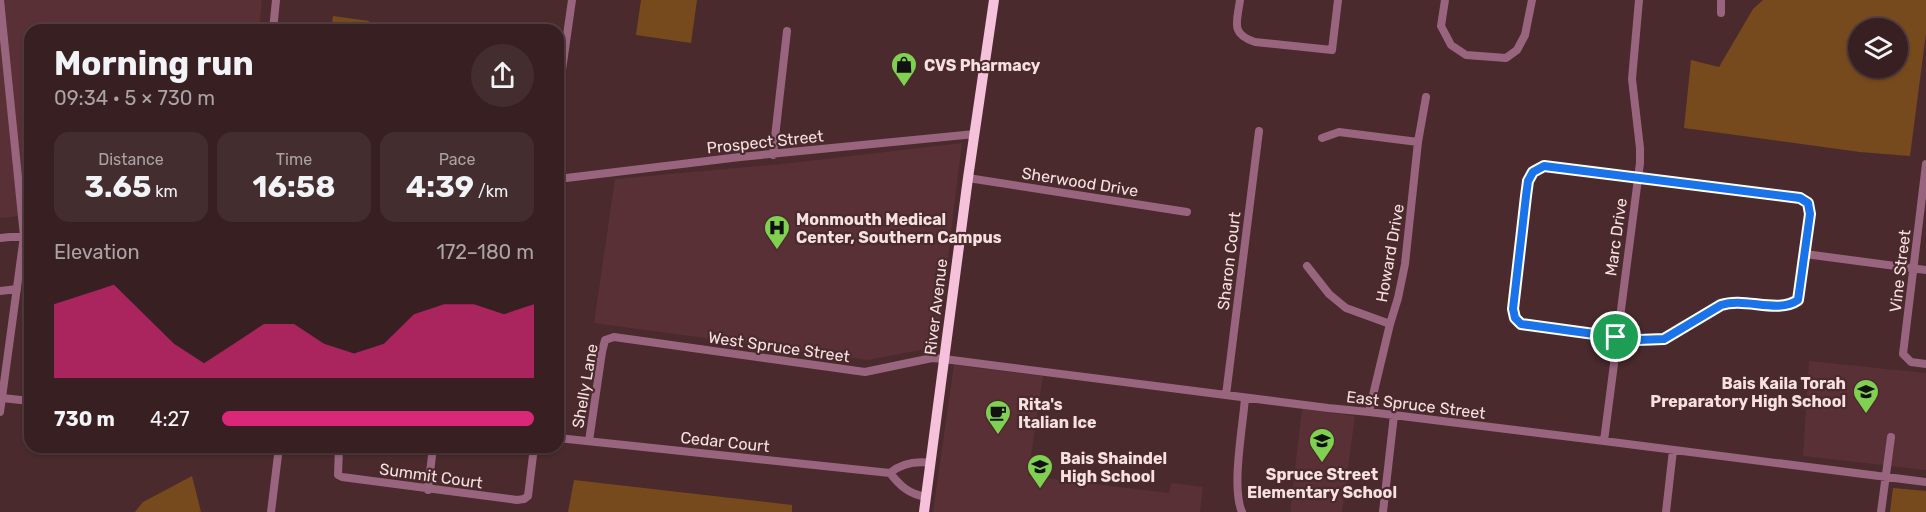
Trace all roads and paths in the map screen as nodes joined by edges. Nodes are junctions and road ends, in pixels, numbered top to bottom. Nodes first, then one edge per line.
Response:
1 (0, 0) edge
2 (276, 0) edge
3 (572, 0) edge
4 (994, 0) edge
5 (1240, 0) edge
6 (1338, 0) edge
7 (1444, 0) edge
8 (1532, 0) edge
9 (1639, 0) edge
10 (1720, 0) edge
11 (1721, 13) dead end
12 (274, 24) edge
13 (787, 32) dead end
14 (564, 56) edge
15 (1426, 97) dead end
16 (1259, 131) dead end
17 (975, 134) junction
18 (1322, 138) dead end
19 (1418, 142) junction
20 (772, 155) junction
21 (1926, 164) edge
22 (1638, 177) junction
23 (564, 178) edge
24 (968, 178) junction
25 (24, 210) edge
26 (1187, 212) dead end
27 (24, 236) edge
28 (0, 238) edge
29 (24, 250) edge
30 (1805, 254) junction
31 (1307, 266) dead end
32 (1914, 268) junction
33 (1926, 270) edge
34 (16, 289) junction
35 (0, 291) edge
36 (1390, 324) junction
37 (1616, 337) junction
38 (609, 338) joint
39 (4, 354) edge
40 (944, 359) junction
41 (1926, 364) edge
42 (1226, 395) junction
43 (1245, 398) junction
44 (2, 399) junction
45 (24, 401) edge
46 (0, 412) edge
47 (1369, 412) junction
48 (1394, 415) junction
49 (1890, 437) dead end
50 (564, 439) edge
51 (589, 441) junction
52 (1604, 441) junction
53 (1673, 450) junction
54 (278, 453) edge
55 (338, 453) edge
56 (433, 453) edge
57 (533, 453) edge
58 (932, 462) junction
59 (890, 473) junction
60 (1885, 477) junction
61 (1926, 482) edge
62 (428, 490) junction
63 (926, 497) junction
64 (271, 512) edge
65 (924, 512) edge
66 (1242, 512) edge
67 (1383, 512) edge
68 (1666, 512) edge
69 (1881, 512) edge

1 - 25 street
2 - 12 street
3 - 14 street
4 - 17 highway, River Avenue
5 - 6 street
7 - 8 street
9 - 22 street, Marc Drive
10 - 11 street
13 - 20 street
15 - 19 street, Howard Drive
16 - 42 street, Sharon Court
17 - 20 street, Prospect Street
17 - 24 highway, River Avenue
18 - 19 street
19 - 36 street, Howard Drive
20 - 23 street, Prospect Street
21 - 32 street, Vine Street
22 - 30 street
22 - 37 street, Marc Drive
22 - 37 street
24 - 26 street, Sherwood Drive
24 - 40 highway, River Avenue
27 - 28 street
29 - 34 street
30 - 32 street
30 - 37 street
31 - 36 street
32 - 33 street
32 - 41 street, Vine Street
34 - 35 street
34 - 39 street
36 - 47 street, Howard Drive
37 - 52 street, Marc Drive
38 - 40 street, West Spruce Street
38 - 51 street, Shelly Lane
39 - 44 street
40 - 42 street, East Spruce Street
40 - 58 highway, River Avenue
42 - 43 street, East Spruce Street
43 - 47 street, East Spruce Street
43 - 66 street
44 - 45 street
44 - 46 street
47 - 48 street, East Spruce Street
48 - 52 street, East Spruce Street
48 - 67 street
49 - 60 street
50 - 51 street, Cedar Court
51 - 59 street, Cedar Court
52 - 53 street, East Spruce Street
53 - 60 street, East Spruce Street
53 - 68 street
54 - 64 street
55 - 62 street, Summit Court
56 - 62 street
57 - 62 street, Summit Court
58 - 59 street, Cedar Court
58 - 63 highway, River Avenue
59 - 63 street
60 - 61 street, East Spruce Street
60 - 69 street
63 - 65 highway, River Avenue

